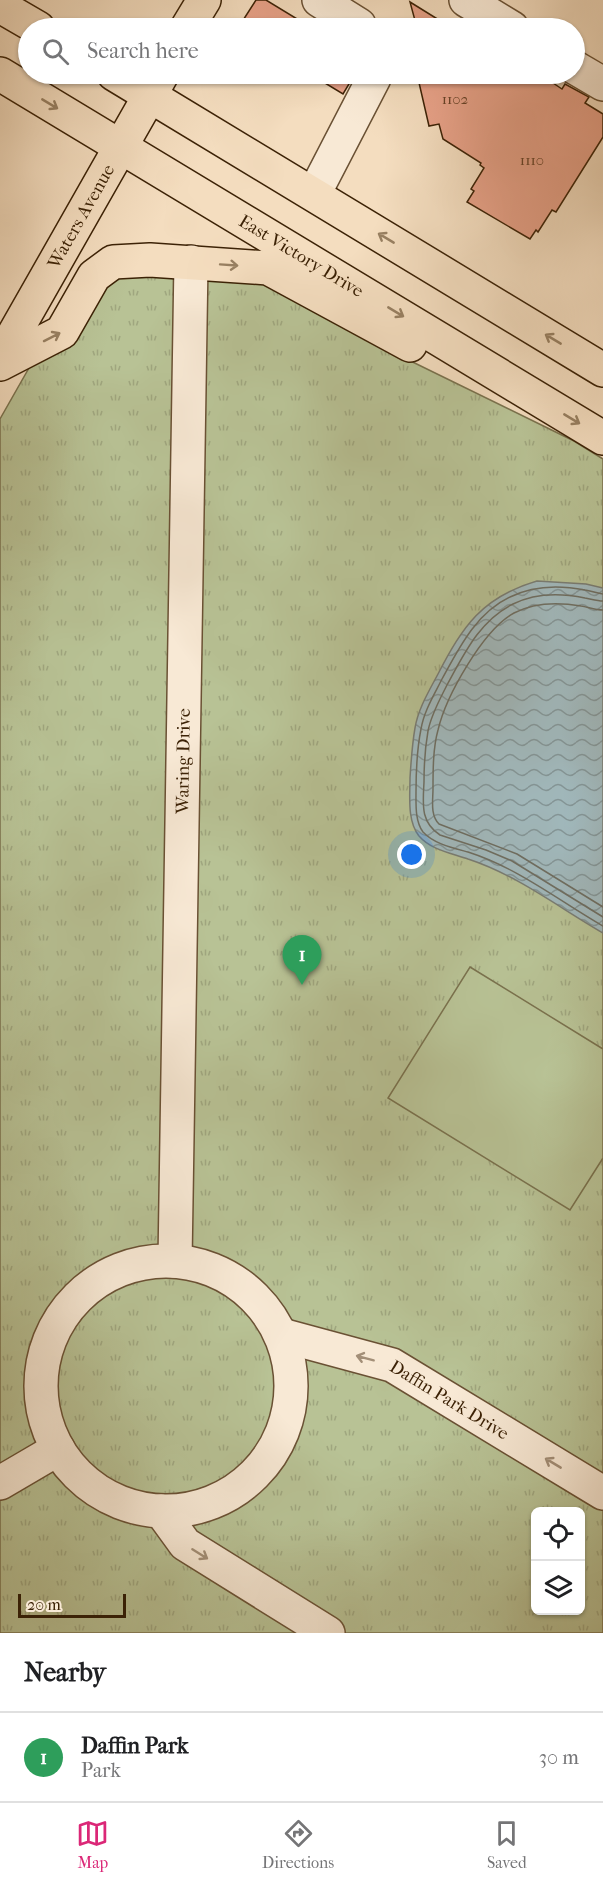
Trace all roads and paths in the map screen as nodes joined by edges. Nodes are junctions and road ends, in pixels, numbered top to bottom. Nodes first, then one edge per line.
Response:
1 (204, 0) edge
2 (320, 0) edge
3 (466, 0) edge
4 (0, 6) edge
5 (21, 18) edge
6 (194, 18) edge
7 (348, 18) edge
8 (496, 18) edge
9 (585, 73) edge
10 (0, 74) edge
11 (155, 84) edge
12 (371, 84) edge
13 (603, 84) edge
14 (121, 146) junction
15 (314, 194) junction
16 (191, 262) junction
17 (0, 359) edge
18 (0, 363) edge
19 (603, 370) edge
20 (530, 393) junction
21 (603, 438) edge
22 (175, 1261) junction
23 (281, 1335) junction
24 (58, 1449) junction
25 (0, 1484) edge
26 (603, 1493) edge
27 (161, 1511) junction
28 (328, 1633) edge

1 - 6 main road
2 - 7 lane
3 - 8 lane
4 - 5 main road
9 - 13 lane
10 -> 14 main road, East Victory Drive
11 - 14 main road, Waters Avenue
11 - 15 main road
12 - 15 lane
14 - 17 main road, Waters Avenue
14 -> 20 main road, East Victory Drive
19 -> 15 main road
18 -> 16 main road
16 -> 20 main road
16 - 22 lane, Waring Drive
20 -> 21 main road, East Victory Drive
22 - 23 lane
22 - 24 lane
26 -> 23 lane, Daffin Park Drive
23 - 27 lane
24 - 25 lane
24 - 27 lane
27 -> 28 lane

